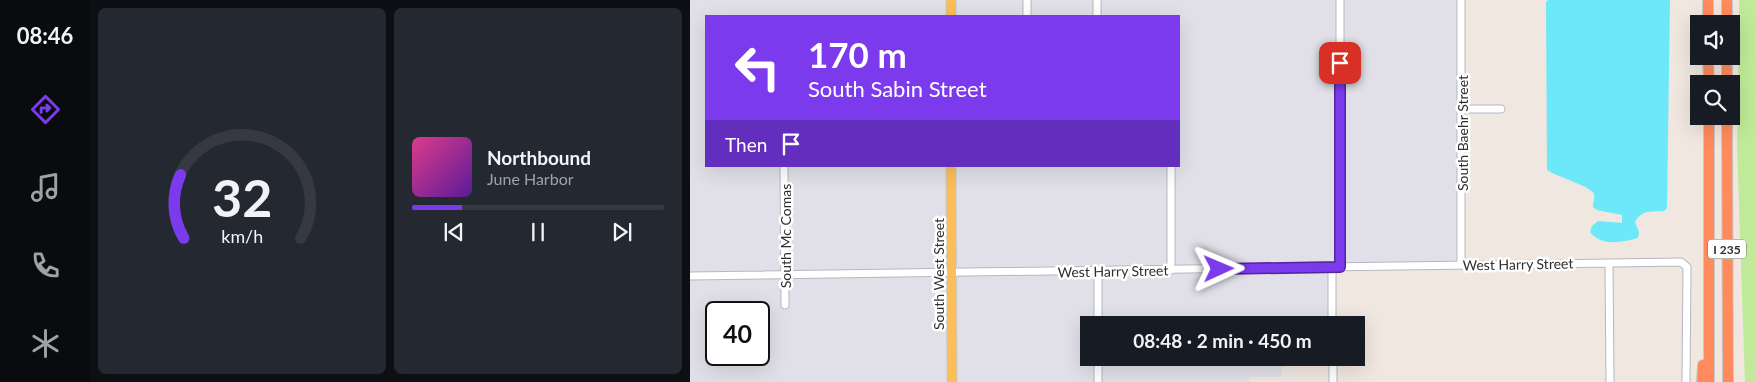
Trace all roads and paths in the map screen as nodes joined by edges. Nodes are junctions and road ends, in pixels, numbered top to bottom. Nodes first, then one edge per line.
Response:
1 (951, 0) edge
2 (1027, 0) edge
3 (1097, 0) edge
4 (1340, 0) edge
5 (1461, 0) edge
6 (1708, 0) edge
7 (1727, 0) edge
8 (951, 15) edge
9 (1027, 15) edge
10 (1097, 15) edge
11 (1708, 15) edge
12 (1727, 15) edge
13 (1501, 109) dead end
14 (1461, 110) junction
15 (1709, 125) edge
16 (1727, 125) edge
17 (784, 167) edge
18 (951, 167) edge
19 (1170, 167) edge
20 (1609, 263) junction
21 (1461, 265) junction
22 (1340, 267) junction
23 (1332, 268) junction
24 (1171, 270) junction
25 (1098, 271) junction
26 (951, 272) junction
27 (785, 275) junction
28 (690, 276) edge
29 (1709, 287) junction
30 (785, 305) dead end
31 (1098, 316) edge
32 (1332, 316) edge
33 (1098, 366) edge
34 (1333, 366) edge
35 (952, 382) edge
36 (1098, 382) edge
37 (1333, 382) edge
38 (1610, 382) edge
39 (1686, 382) edge
40 (1702, 382) edge
41 (1709, 382) edge
42 (1728, 382) edge

1 - 8 main road
2 - 9 street
3 - 10 street
4 - 22 street
5 - 14 street, South Baehr Street
6 - 11 highway
7 - 12 highway
13 - 14 street
14 - 21 street, South Baehr Street
15 - 29 highway, I 235
16 - 42 highway, I 235
17 - 27 street, South Mc Comas
18 - 26 main road, South West Street
19 - 24 street
20 - 21 street, West Harry Street
20 - 38 street
20 - 39 street, West Harry Street
21 - 22 street, West Harry Street
22 - 23 street, West Harry Street
23 - 24 street, West Harry Street
23 - 32 street
24 - 25 street, West Harry Street
25 - 26 street, West Harry Street
25 - 31 street
26 - 27 street, West Harry Street
26 - 35 main road, South West Street
27 - 28 street, West Harry Street
27 - 30 street, South Mc Comas
29 - 40 highway
29 - 41 highway, I 235
33 - 36 street
34 - 37 street

